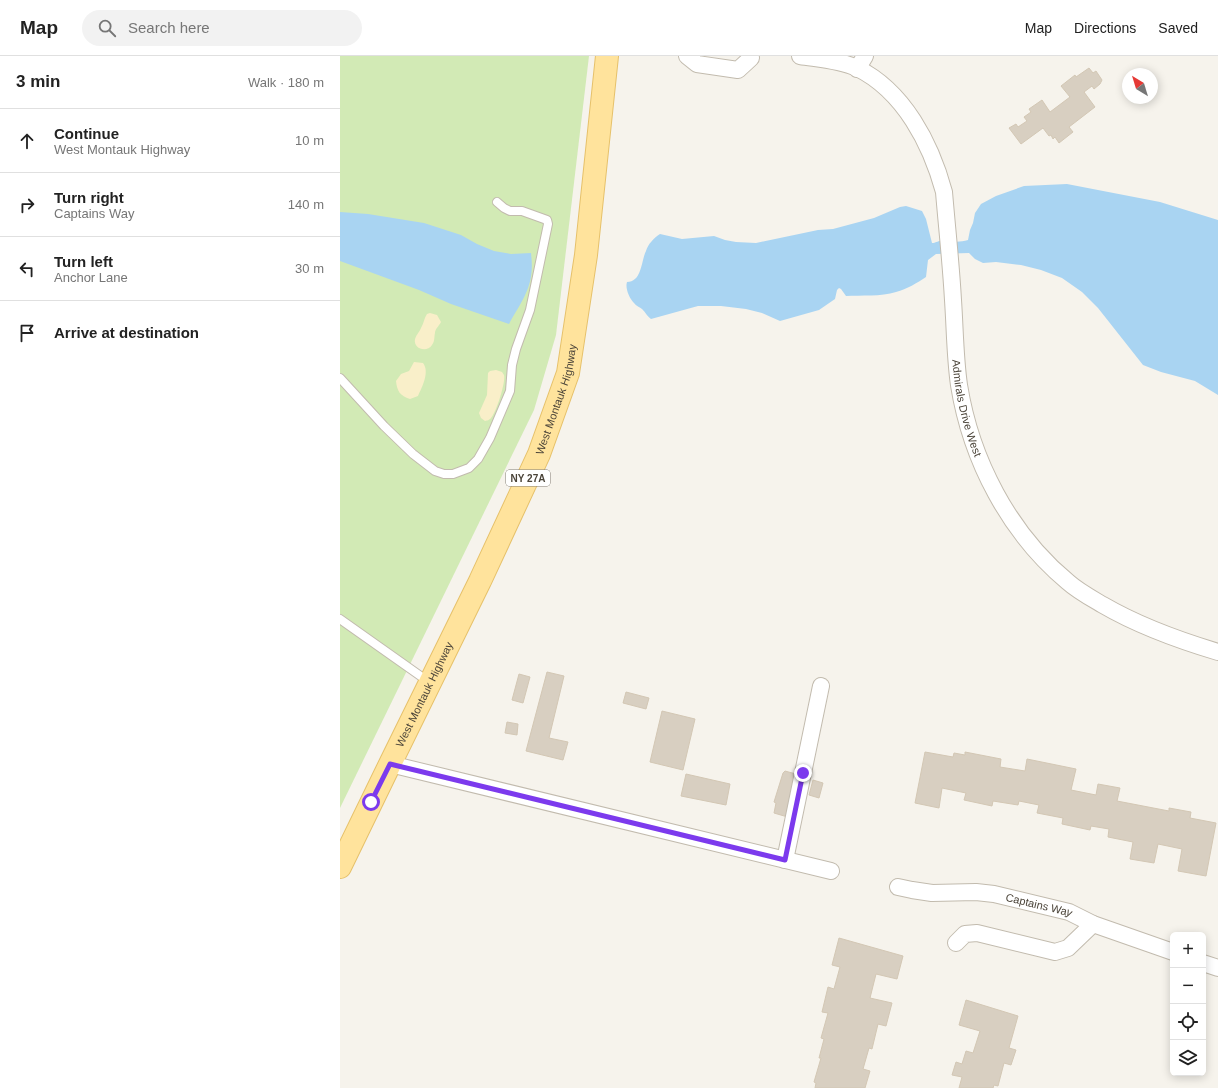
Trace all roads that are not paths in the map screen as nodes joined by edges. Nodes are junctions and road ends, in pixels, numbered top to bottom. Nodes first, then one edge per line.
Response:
1 (607, 56) edge
2 (687, 56) edge
3 (733, 56) edge
4 (800, 56) edge
5 (755, 57) edge
6 (840, 59) edge
7 (861, 62) edge
8 (497, 202) dead end
9 (340, 378) edge
10 (340, 619) edge
11 (1218, 652) edge
12 (430, 682) junction
13 (821, 686) dead end
14 (390, 764) junction
15 (785, 860) junction
16 (340, 867) edge
17 (831, 871) dead end
18 (898, 887) dead end
19 (1093, 924) junction
20 (956, 943) dead end
21 (1170, 951) edge
22 (1206, 964) edge
23 (1218, 968) edge

1 - 12 main road, West Montauk Highway / NY 27A
2 - 5 street
3 - 5 street
4 - 6 street, Admirals Drive West
6 - 7 street, Admirals Drive West
7 - 11 street, Admirals Drive West
8 - 9 lane
10 - 12 lane
12 - 14 main road, West Montauk Highway / NY 27A
13 - 15 street
14 - 15 street
14 - 16 main road, West Montauk Highway / NY 27A
15 - 17 street
18 - 19 street, Captains Way
19 - 20 street
19 - 21 street, Captains Way
22 - 23 street

